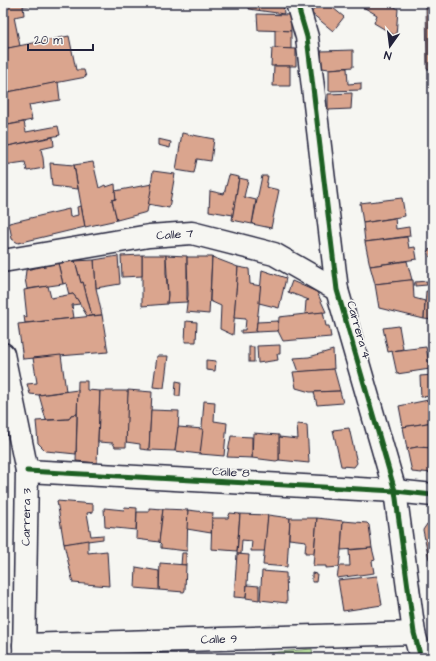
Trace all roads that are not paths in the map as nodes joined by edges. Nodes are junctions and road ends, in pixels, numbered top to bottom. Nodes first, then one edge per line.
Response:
1 (297, 3) edge
2 (3, 261) edge
3 (337, 290) junction
4 (3, 356) edge
5 (27, 471) junction
6 (394, 491) junction
7 (433, 495) edge
8 (414, 633) junction
9 (24, 652) edge
10 (421, 658) edge

1 - 3 street, Carrera 4
2 - 3 street, Calle 7
3 - 6 street, Carrera 4
4 - 5 street, Carrera 3
5 - 6 street, Calle 8
5 - 9 street, Carrera 3
6 - 7 street, Calle 8
6 - 8 street, Carrera 4
8 - 9 street, Calle 9
8 - 10 street, Carrera 4

